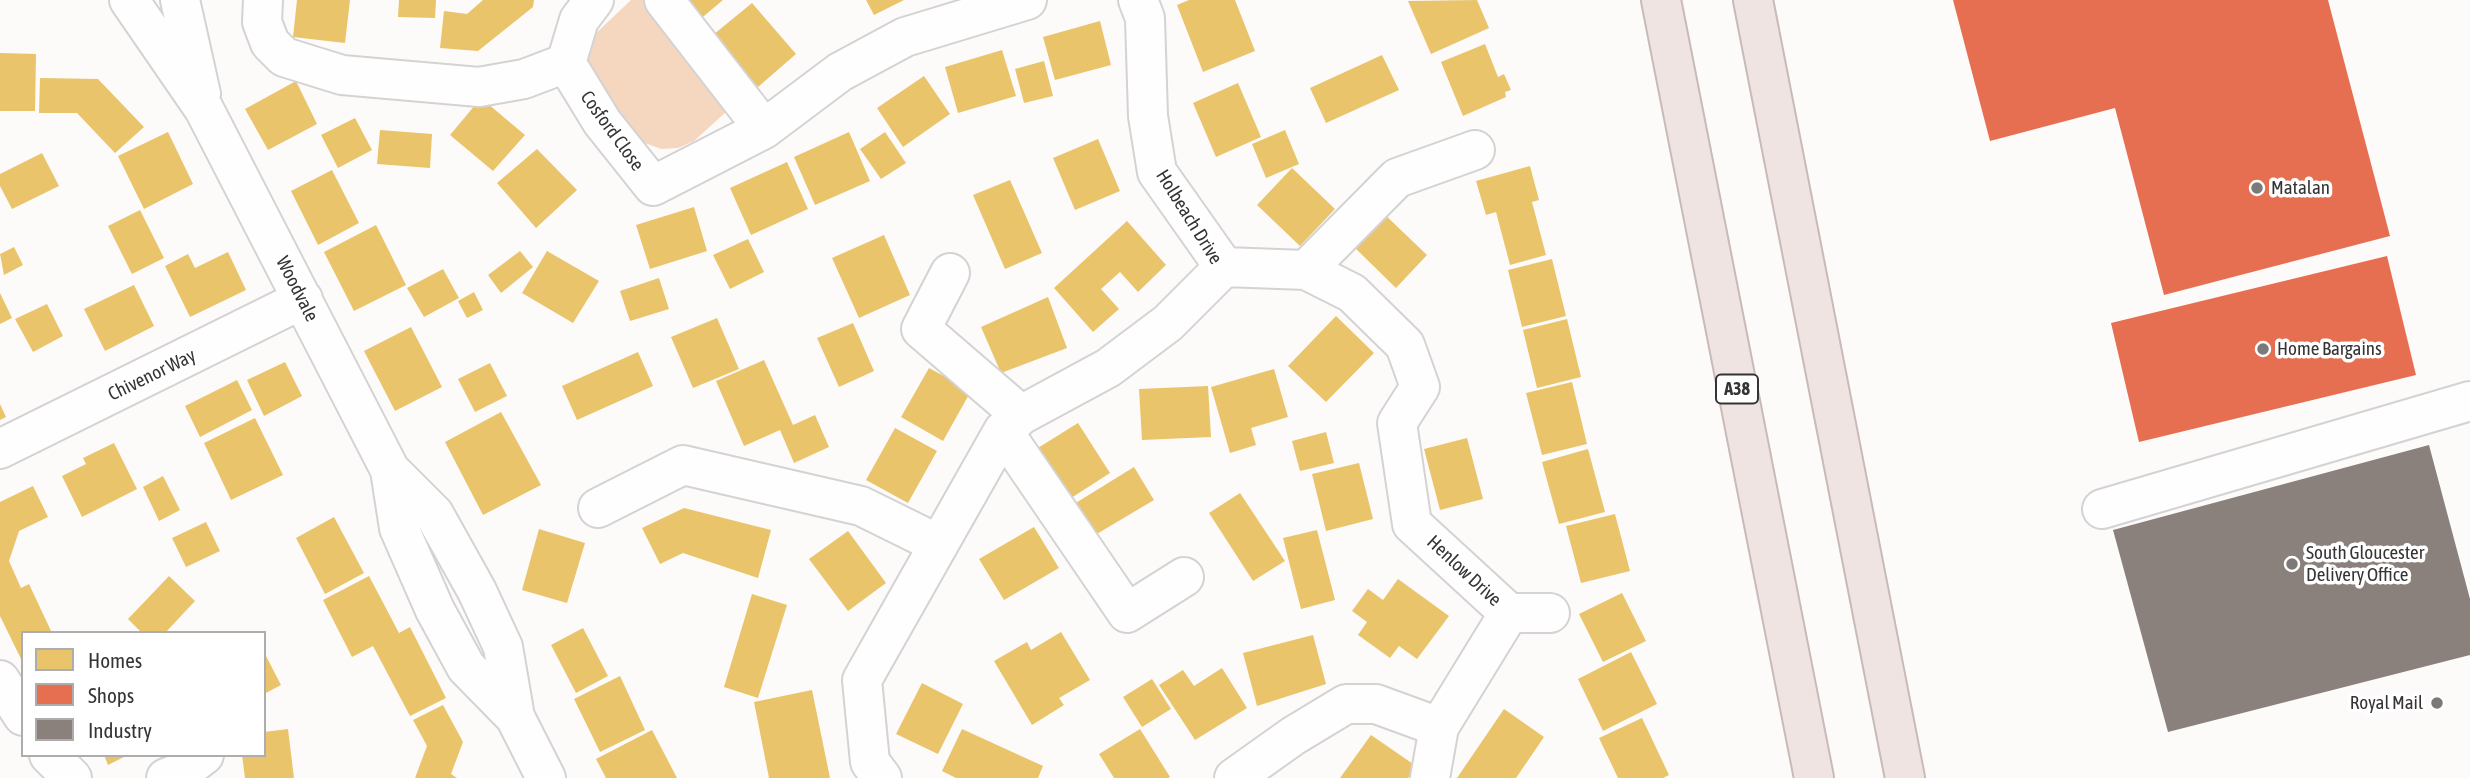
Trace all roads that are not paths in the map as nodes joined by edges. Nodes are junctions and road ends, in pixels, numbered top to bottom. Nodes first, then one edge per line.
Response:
1 (130, 0) edge
2 (180, 0) edge
3 (263, 0) edge
4 (594, 0) edge
5 (664, 0) edge
6 (1027, 0) edge
7 (1138, 0) edge
8 (1661, 0) edge
9 (1753, 0) edge
10 (566, 63) junction
11 (204, 109) junction
12 (764, 129) junction
13 (1475, 150) dead end
14 (1224, 267) junction
15 (1306, 270) junction
16 (950, 273) dead end
17 (303, 299) junction
18 (2470, 401) edge
19 (1012, 423) junction
20 (0, 449) edge
21 (598, 508) dead end
22 (2102, 509) dead end
23 (938, 544) junction
24 (1184, 577) dead end
25 (1509, 613) junction
26 (1550, 613) dead end
27 (0, 680) edge
28 (21, 713) edge
29 (1439, 727) junction
30 (51, 757) edge
31 (201, 757) edge
32 (72, 778) edge
33 (166, 778) edge
34 (546, 778) edge
35 (882, 778) edge
36 (1234, 778) edge
37 (1430, 778) edge
38 (1814, 778) edge
39 (1905, 778) edge

1 - 11 street, Woodvale
2 - 11 street, Woodvale
3 - 10 street
4 - 10 street
5 - 12 street
6 - 12 street, Cosford Close
7 - 14 street, Holbeach Drive
8 - 38 highway, A38
9 - 39 highway
10 - 12 street, Cosford Close
11 - 17 street, Woodvale
13 - 15 street
14 - 15 street, Henlow Drive
14 - 19 street, Holbeach Drive
15 - 25 street, Henlow Drive
16 - 19 street
17 - 20 street, Chivenor Way
17 - 34 street, Woodvale
18 - 22 street
19 - 23 street
19 - 24 street
21 - 23 street
23 - 35 street
25 - 26 street
25 - 29 street, Henlow Drive
27 - 28 street
29 - 36 street
29 - 37 street
30 - 32 street
31 - 33 street

